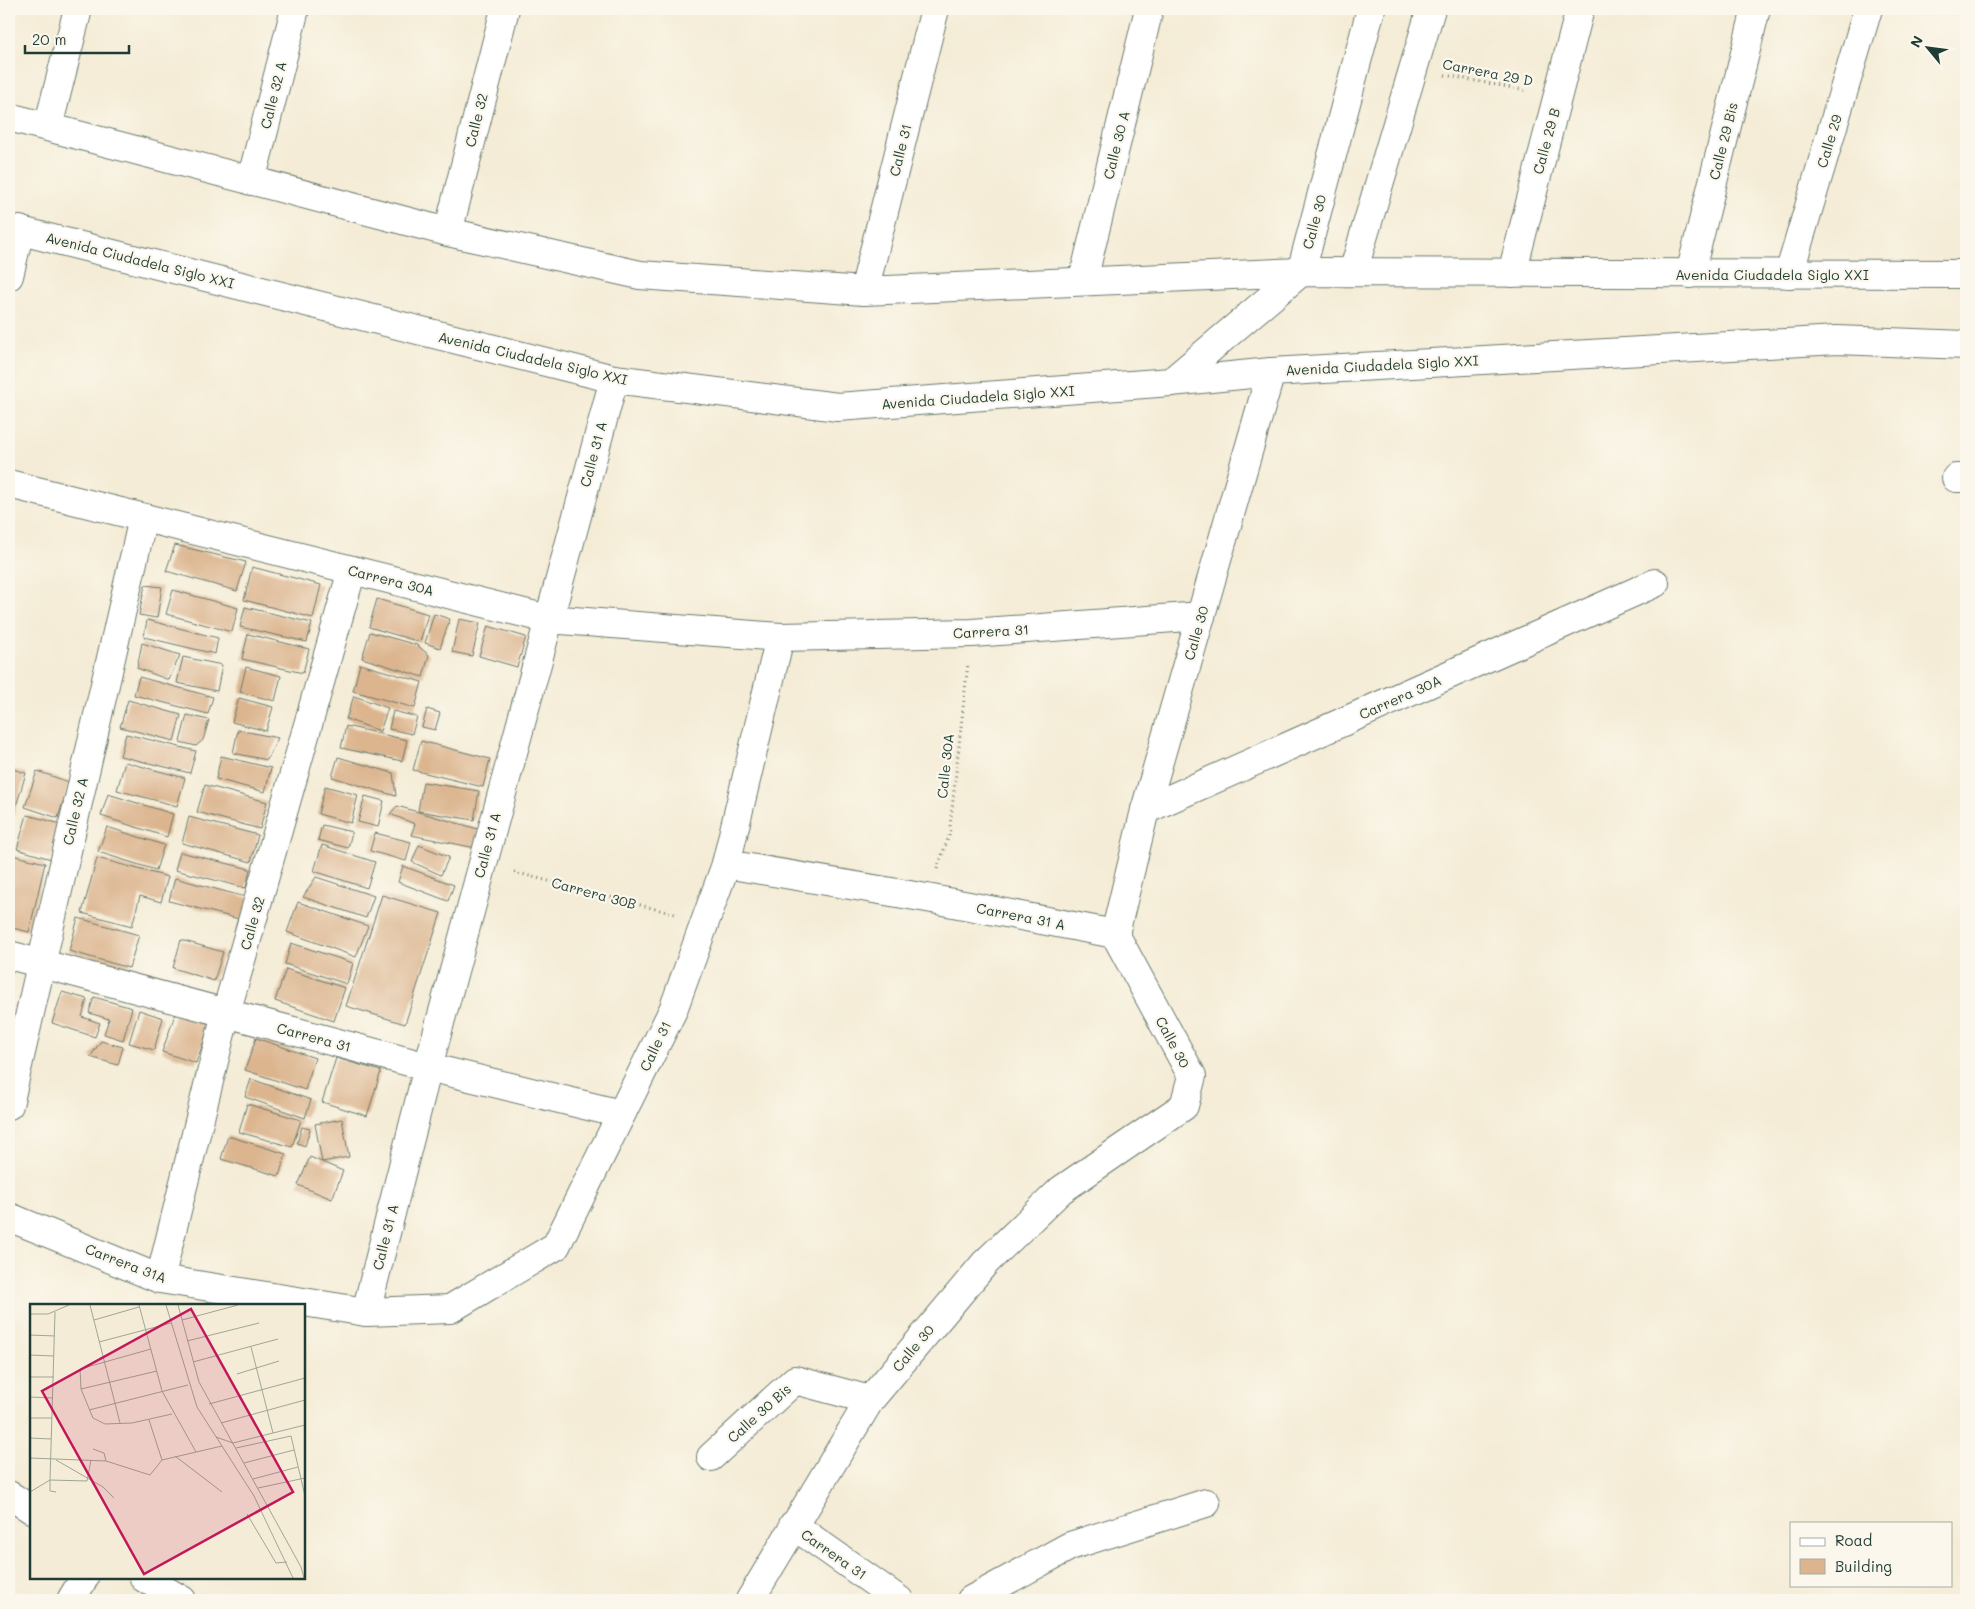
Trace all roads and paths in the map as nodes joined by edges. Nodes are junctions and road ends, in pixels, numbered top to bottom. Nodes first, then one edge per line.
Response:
1 (78, 9) edge
2 (295, 9) edge
3 (505, 9) edge
4 (935, 9) edge
5 (1149, 9) edge
6 (1371, 9) edge
7 (1431, 9) edge
8 (1580, 9) edge
9 (1756, 9) edge
10 (1868, 9) edge
11 (1413, 69) junction
12 (1558, 96) junction
13 (9, 117) edge
14 (48, 127) junction
15 (251, 181) junction
16 (15, 229) edge
17 (448, 232) junction
18 (1301, 272) junction
19 (1353, 272) junction
20 (1512, 273) junction
21 (1690, 274) junction
22 (1789, 274) junction
23 (1966, 274) edge
24 (9, 276) edge
25 (1083, 280) junction
26 (864, 291) junction
27 (1966, 345) edge
28 (1271, 372) junction
29 (614, 379) junction
30 (1171, 382) junction
31 (9, 484) edge
32 (143, 518) junction
33 (352, 570) junction
34 (1655, 583) dead end
35 (1201, 616) junction
36 (548, 619) junction
37 (972, 633) junction
38 (780, 637) junction
39 (1145, 810) junction
40 (482, 864) junction
41 (726, 864) junction
42 (928, 898) junction
43 (705, 922) junction
44 (1115, 934) junction
45 (9, 955) edge
46 (40, 964) junction
47 (226, 1013) junction
48 (428, 1067) junction
49 (9, 1105) edge
50 (621, 1114) junction
51 (9, 1217) edge
52 (160, 1279) junction
53 (366, 1312) junction
54 (870, 1400) junction
55 (711, 1457) dead end
56 (9, 1495) edge
57 (1206, 1503) dead end
58 (30, 1508) edge
59 (793, 1525) junction
60 (83, 1579) edge
61 (146, 1579) edge
62 (71, 1600) edge
63 (182, 1600) edge
64 (750, 1600) edge
65 (899, 1600) edge
66 (971, 1600) edge

1 - 14 street
2 - 15 street, Calle 32 A
3 - 17 street, Calle 32
4 - 26 street, Calle 31
5 - 25 street, Calle 30 A
6 - 18 street, Calle 30
7 - 11 street
8 - 12 street, Calle 29 B
9 - 21 street, Calle 29 Bis
10 - 22 street, Calle 29
11 - 12 path, Carrera 29 D
11 - 19 street
12 - 20 street, Calle 29 B
13 - 14 street, Avenida Ciudadela Siglo XXI
14 - 15 street, Avenida Ciudadela Siglo XXI
15 - 17 street, Avenida Ciudadela Siglo XXI
16 - 24 street
16 - 29 street, Avenida Ciudadela Siglo XXI
17 - 26 street, Avenida Ciudadela Siglo XXI
18 - 19 street, Avenida Ciudadela Siglo XXI
18 - 25 street, Avenida Ciudadela Siglo XXI
18 - 30 street
19 - 20 street, Avenida Ciudadela Siglo XXI
20 - 21 street, Avenida Ciudadela Siglo XXI
21 - 22 street, Avenida Ciudadela Siglo XXI
22 - 23 street, Avenida Ciudadela Siglo XXI
25 - 26 street, Avenida Ciudadela Siglo XXI
27 - 28 street, Avenida Ciudadela Siglo XXI
28 - 30 street, Avenida Ciudadela Siglo XXI
28 - 35 street, Calle 30
29 - 30 street, Avenida Ciudadela Siglo XXI
29 - 36 street, Calle 31 A
31 - 32 street, Carrera 30A
32 - 33 street, Carrera 30A
32 - 46 street, Calle 32 A
33 - 36 street, Carrera 30A
33 - 47 street, Calle 32
34 - 39 street, Carrera 30A
35 - 37 street, Carrera 31
35 - 39 street, Calle 30
36 - 38 street, Carrera 30A
36 - 40 street, Calle 31 A
37 - 38 street, Carrera 31
37 - 42 path, Calle 30A
38 - 41 street, Calle 31
39 - 44 street, Calle 30
40 - 43 path, Carrera 30B
40 - 48 street, Calle 31 A
41 - 42 street
41 - 43 street, Calle 31
42 - 44 street, Carrera 31 A
43 - 50 street, Calle 31
44 - 54 street, Calle 30
45 - 46 street, Carrera 31
46 - 47 street, Carrera 31
46 - 49 street, Calle 32 A
47 - 48 street, Carrera 31
47 - 52 street, Calle 32
48 - 50 street, Carrera 31
48 - 53 street, Calle 31 A
50 - 53 street, Calle 31
51 - 52 street, Carrera 31A
52 - 53 street, Carrera 31A
54 - 55 street, Calle 30 Bis
54 - 59 street, Calle 30
56 - 58 street
57 - 66 street
59 - 64 street, Calle 30
59 - 65 street, Carrera 31
60 - 62 street
61 - 63 street

